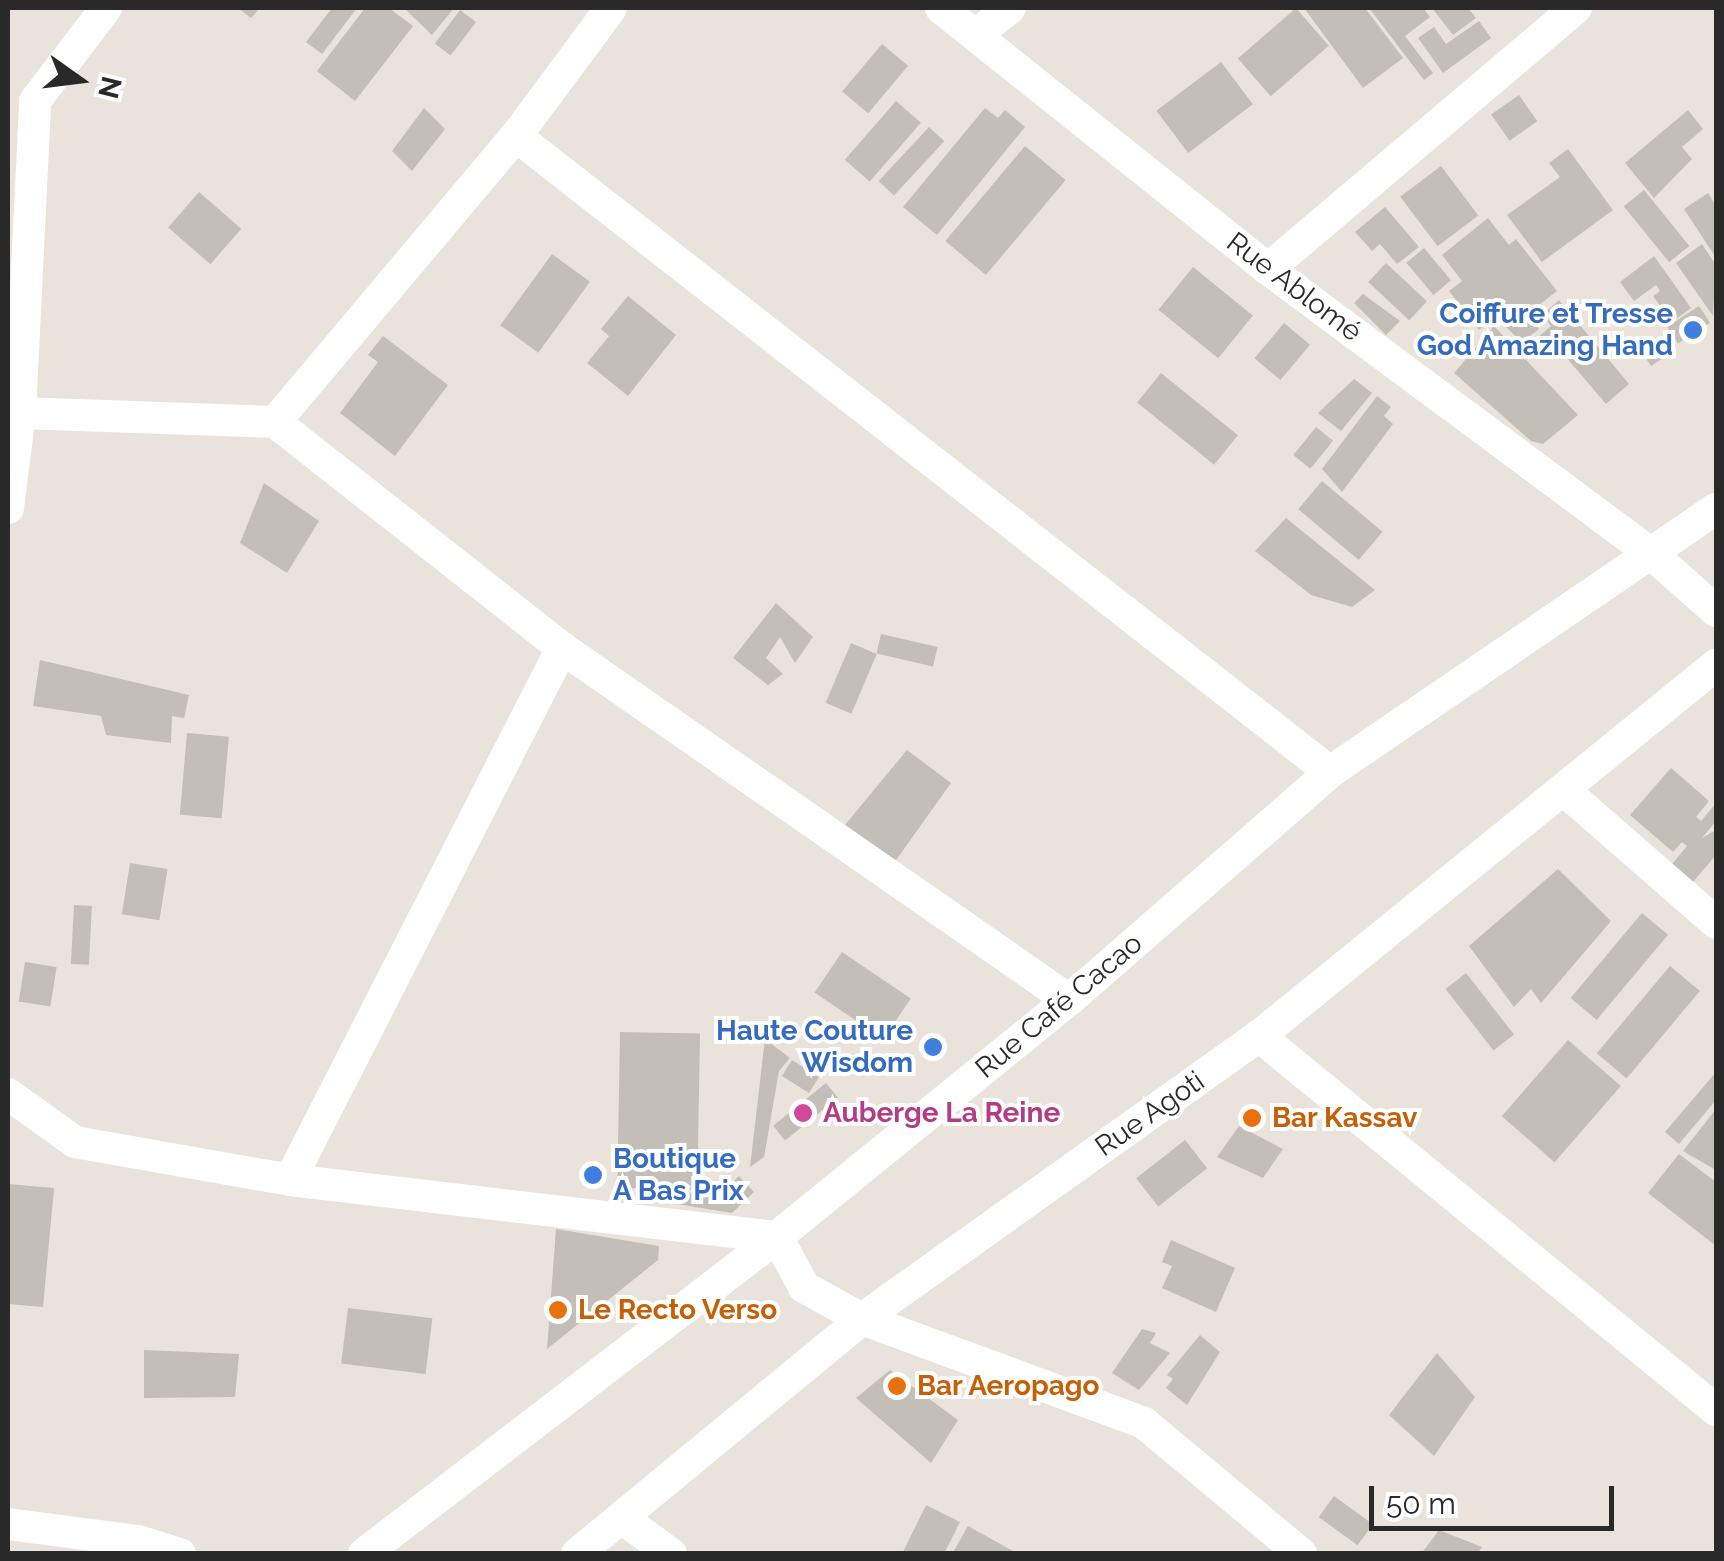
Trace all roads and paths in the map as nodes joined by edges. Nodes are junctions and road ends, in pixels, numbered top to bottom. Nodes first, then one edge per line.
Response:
1 (106, 8) edge
2 (611, 8) edge
3 (941, 8) edge
4 (1010, 8) edge
5 (1576, 8) edge
6 (976, 35) junction
7 (21, 98) edge
8 (516, 136) junction
9 (1268, 269) junction
10 (20, 413) junction
11 (275, 422) junction
12 (8, 508) edge
13 (1716, 509) edge
14 (1654, 556) junction
15 (1716, 611) edge
16 (562, 648) junction
17 (1716, 665) edge
18 (1330, 772) junction
19 (1566, 792) junction
20 (1716, 923) edge
21 (1069, 1000) junction
22 (1260, 1036) junction
23 (8, 1094) edge
24 (290, 1180) junction
25 (777, 1237) junction
26 (862, 1319) junction
27 (1716, 1410) edge
28 (622, 1518) junction
29 (8, 1524) edge
30 (180, 1554) edge
31 (364, 1554) edge
32 (577, 1554) edge
33 (671, 1554) edge
34 (1301, 1554) edge

1 - 7 street
2 - 8 street
3 - 6 street, Rue Ablomé
4 - 6 street
5 - 9 street
6 - 9 street, Rue Ablomé
7 - 10 street
8 - 11 street
8 - 18 street
9 - 14 street, Rue Ablomé
10 - 11 street
10 - 12 street
11 - 16 street
13 - 14 street, Rue Café Cacao
14 - 15 street, Rue Ablomé
14 - 18 street, Rue Café Cacao
16 - 21 street
16 - 24 street
17 - 19 street, Rue Agoti
18 - 21 street, Rue Café Cacao
19 - 20 street
19 - 22 street, Rue Agoti
21 - 25 street, Rue Café Cacao
22 - 26 street, Rue Agoti
22 - 27 street
23 - 24 street
24 - 25 street
25 - 26 street
25 - 31 street, Rue Café Cacao
26 - 28 street, Rue Agoti
26 - 34 street
28 - 32 street, Rue Agoti
28 - 33 street
29 - 30 street

